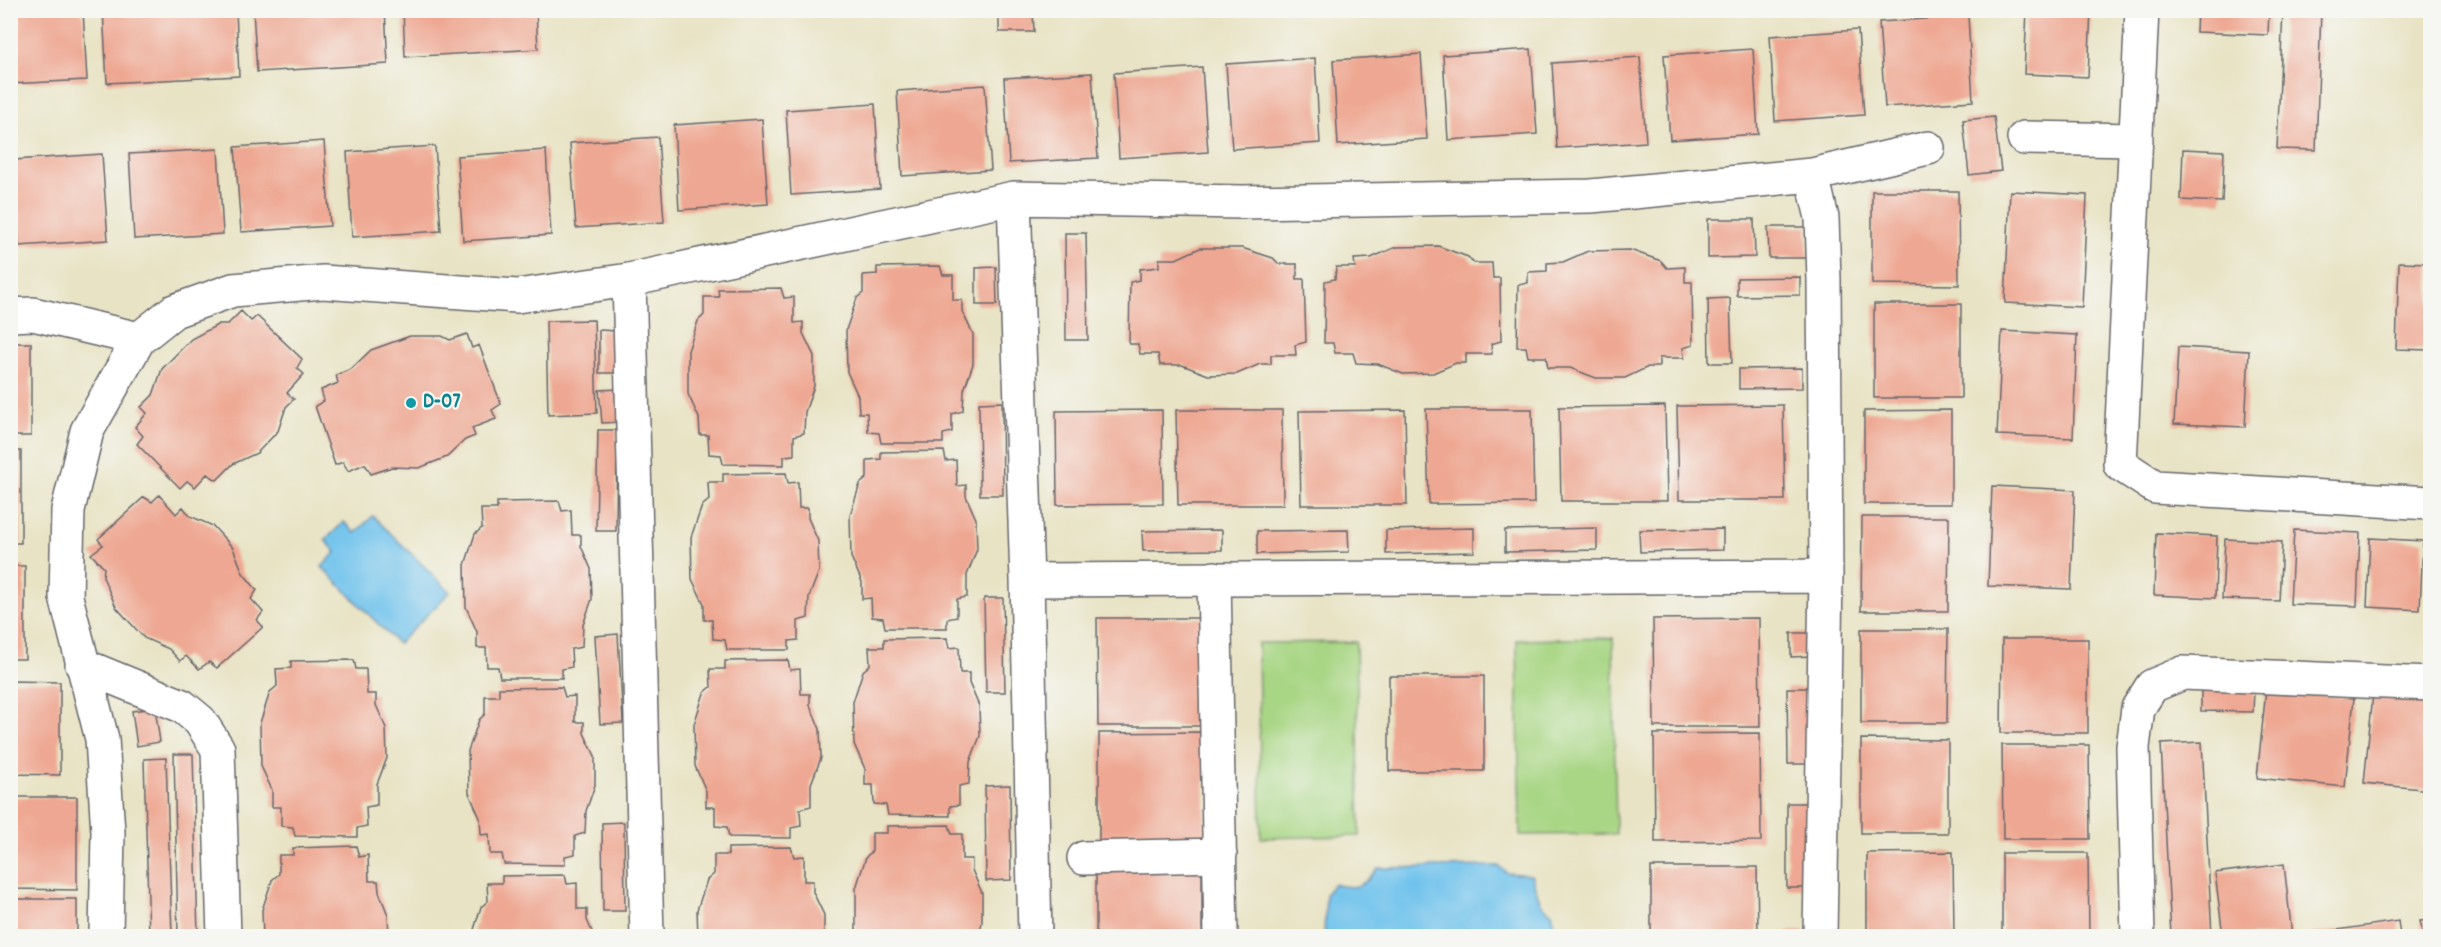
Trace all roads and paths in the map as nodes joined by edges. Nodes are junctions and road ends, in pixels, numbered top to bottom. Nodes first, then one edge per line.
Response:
1 (2142, 10) edge
2 (2024, 138) dead end
3 (2136, 140) junction
4 (1928, 148) dead end
5 (1812, 175) junction
6 (1014, 198) junction
7 (629, 280) junction
8 (10, 315) edge
9 (139, 339) junction
10 (2430, 503) edge
11 (1826, 576) junction
12 (1214, 579) junction
13 (1027, 580) junction
14 (82, 665) junction
15 (2430, 684) edge
16 (1220, 855) junction
17 (1084, 858) dead end
18 (106, 936) edge
19 (224, 936) edge
20 (647, 936) edge
21 (1035, 936) edge
22 (1221, 936) edge
23 (1820, 936) edge
24 (2138, 936) edge

1 - 3 street
2 - 3 street
3 - 10 street
4 - 5 street
5 - 6 street
5 - 11 street
6 - 7 street
6 - 13 street
7 - 9 street
7 - 20 street
8 - 9 street
9 - 14 street
11 - 12 street
11 - 23 street
12 - 13 street
12 - 16 street
13 - 21 street
14 - 18 street
14 - 19 street
15 - 24 street
16 - 17 street
16 - 22 street

